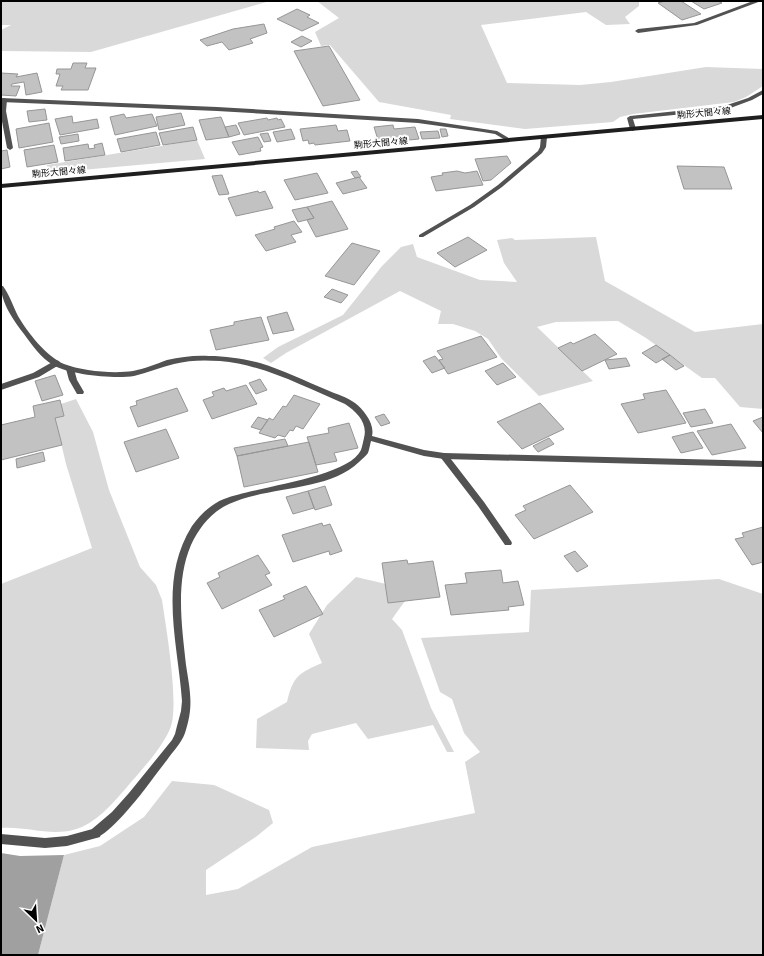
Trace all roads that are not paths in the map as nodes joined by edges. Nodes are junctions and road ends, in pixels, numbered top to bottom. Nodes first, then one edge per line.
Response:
1 (758, 1) edge
2 (638, 31) dead end
3 (763, 92) edge
4 (3, 100) edge
5 (763, 117) edge
6 (633, 129) junction
7 (544, 137) junction
8 (509, 140) junction
9 (10, 148) dead end
10 (1, 186) edge
11 (421, 236) dead end
12 (1, 288) edge
13 (56, 363) junction
14 (70, 369) junction
15 (1, 387) edge
16 (80, 392) dead end
17 (369, 438) junction
18 (444, 456) junction
19 (763, 464) edge
20 (508, 543) dead end
21 (1, 839) edge

1 - 2 street
3 - 6 street
4 - 8 street
4 - 9 street
5 - 6 main road, 駒形大間々線
6 - 7 main road, 駒形大間々線
7 - 8 main road, 駒形大間々線
7 - 11 street
8 - 10 main road, 駒形大間々線
12 - 13 street
13 - 14 street
13 - 15 street
14 - 16 street
14 - 17 street
17 - 18 street
17 - 21 street
18 - 19 street
18 - 20 street

